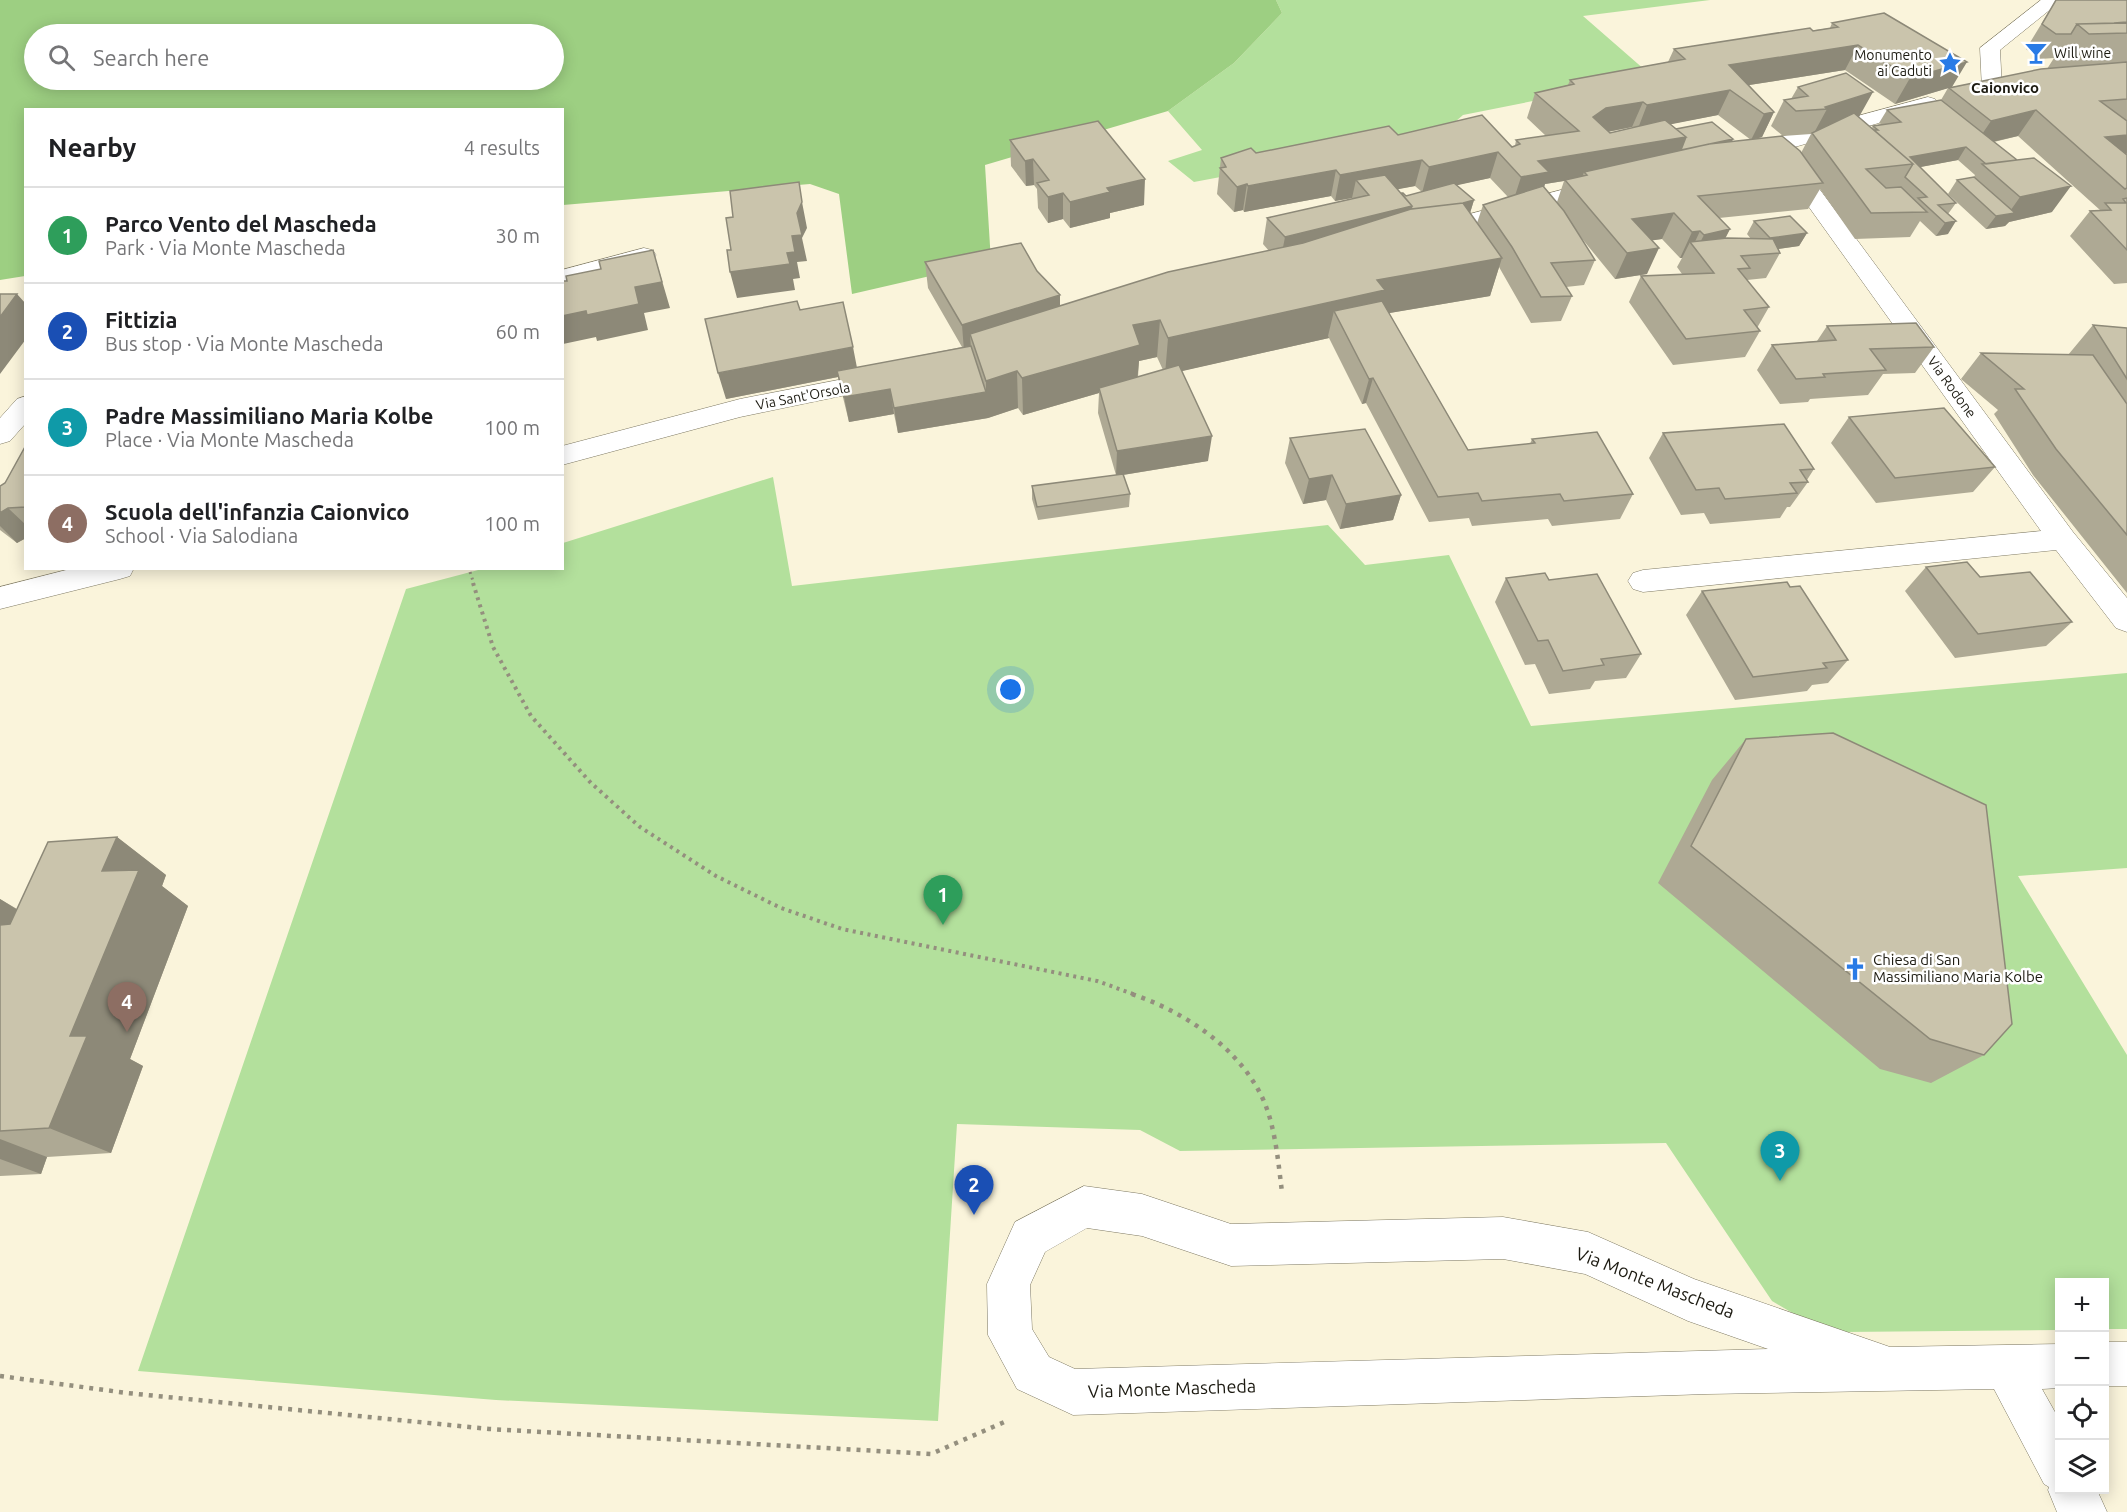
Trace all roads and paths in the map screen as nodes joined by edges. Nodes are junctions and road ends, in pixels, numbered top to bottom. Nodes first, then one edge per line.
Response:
1 (2053, 0) edge
2 (1777, 147) junction
3 (1720, 159) edge
4 (1629, 179) edge
5 (1411, 236) edge
6 (651, 253) edge
7 (564, 276) edge
8 (904, 375) edge
9 (24, 407) edge
10 (0, 435) edge
11 (564, 455) edge
12 (2062, 539) junction
13 (112, 570) edge
14 (470, 572) dead end
15 (1643, 581) dead end
16 (1, 599) edge
17 (2127, 620) edge
18 (1289, 1243) junction
19 (2109, 1364) edge
20 (2127, 1364) edge
21 (2055, 1366) edge
22 (2006, 1367) junction
23 (1890, 1369) junction
24 (0, 1376) edge
25 (1073, 1392) junction
26 (2055, 1459) edge
27 (2073, 1494) edge
28 (2083, 1512) edge

1 - 2 street
2 - 3 street
2 - 12 street, Via Rodone
4 - 5 street
6 - 7 street
8 - 11 street, Via Sant'Orsola
9 - 10 street
12 - 15 street
12 - 17 street, Via Rodone
13 - 16 street
14 - 18 path
18 - 23 street, Via Monte Mascheda
18 - 25 street, Via Monte Mascheda
19 - 20 street
21 - 22 street, Via Monte Mascheda
22 - 23 street, Via Monte Mascheda
22 - 26 street
23 - 25 street, Via Monte Mascheda
24 - 25 path
27 - 28 street

